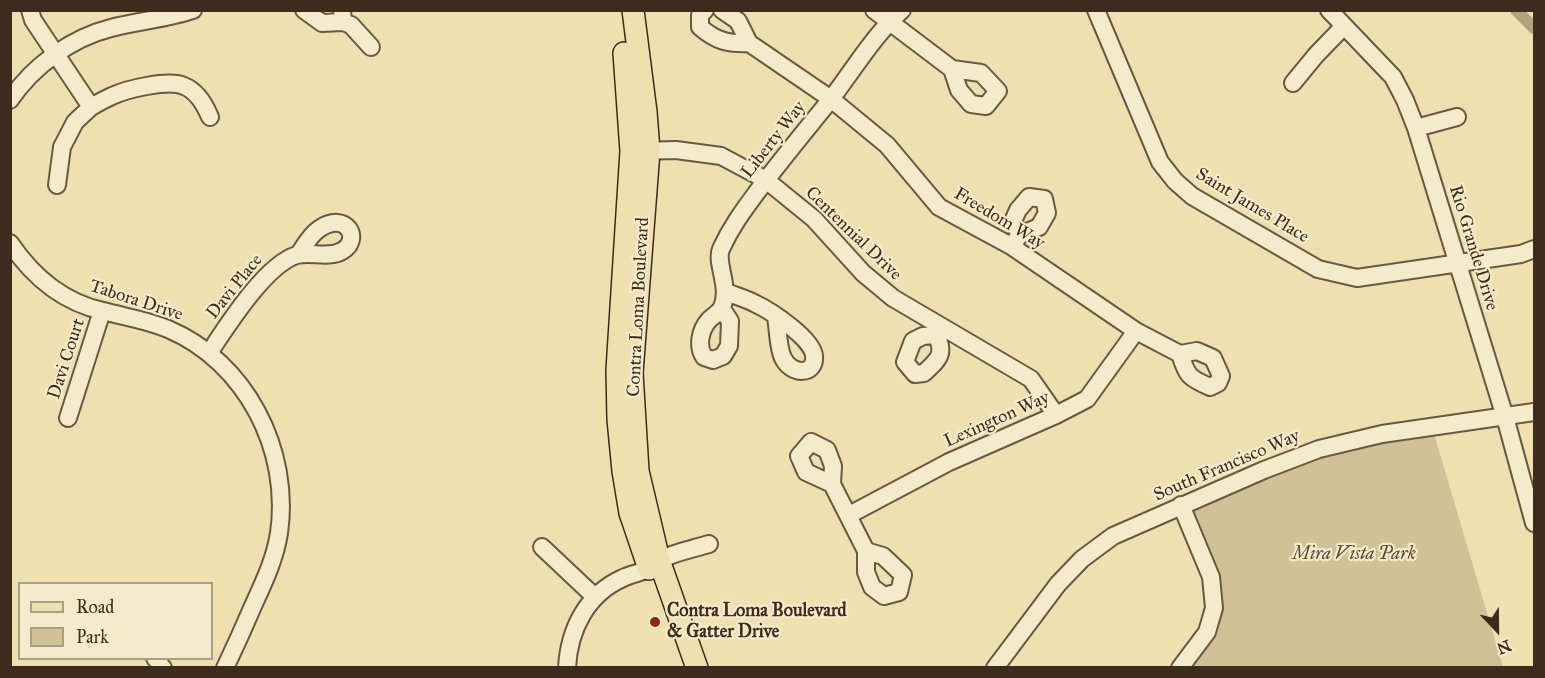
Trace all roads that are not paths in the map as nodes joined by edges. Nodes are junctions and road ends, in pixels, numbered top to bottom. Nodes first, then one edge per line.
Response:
1 (30, 10) edge
2 (193, 10) edge
3 (304, 10) edge
4 (620, 10) edge
5 (633, 10) edge
6 (705, 10) edge
7 (722, 10) edge
8 (874, 10) edge
9 (902, 10) edge
10 (1329, 10) edge
11 (1100, 12) edge
12 (343, 16) edge
13 (888, 22) junction
14 (1344, 26) junction
15 (749, 43) junction
16 (371, 47) dead end
17 (56, 54) junction
18 (952, 69) dead end
19 (1293, 83) dead end
20 (831, 99) junction
21 (10, 100) edge
22 (91, 107) junction
23 (210, 117) dead end
24 (1457, 117) dead end
25 (1416, 128) junction
26 (640, 151) junction
27 (766, 180) junction
28 (57, 185) dead end
29 (10, 243) edge
30 (1534, 249) edge
31 (298, 254) dead end
32 (1458, 263) junction
33 (726, 292) junction
34 (722, 309) dead end
35 (102, 311) junction
36 (776, 317) dead end
37 (1136, 331) junction
38 (209, 353) junction
39 (1180, 354) dead end
40 (1534, 412) edge
41 (1056, 415) junction
42 (1505, 417) junction
43 (68, 418) dead end
44 (832, 484) dead end
45 (1181, 505) junction
46 (849, 515) junction
47 (1534, 523) edge
48 (709, 544) dead end
49 (542, 547) dead end
50 (866, 551) dead end
51 (654, 564) junction
52 (595, 597) junction
53 (225, 668) edge
54 (567, 668) edge
55 (682, 668) edge
56 (697, 668) edge
57 (995, 668) edge
58 (1180, 668) edge

1 - 17 street
2 - 17 street
3 - 12 street
4 - 26 main road, Contra Loma Boulevard
5 - 26 main road, Contra Loma Boulevard
6 - 15 street
7 - 15 street
8 - 13 street
9 - 13 street, Liberty Way
10 - 14 street, Rio Grande Drive
11 - 32 street, Saint James Place
12 - 16 street
13 - 18 street
13 - 20 street, Liberty Way
14 - 19 street
14 - 25 street, Rio Grande Drive
15 - 20 street, Freedom Way
17 - 21 street
17 - 22 street
20 - 27 street, Liberty Way
20 - 37 street, Freedom Way
22 - 23 street
22 - 28 street
24 - 25 street
25 - 32 street, Rio Grande Drive
26 - 27 street, Centennial Drive
26 - 51 main road, Contra Loma Boulevard
27 - 33 street, Liberty Way
27 - 41 street, Centennial Drive
29 - 35 street, Tabora Drive
30 - 32 street, Saint James Place
31 - 38 street, Davi Place
32 - 42 street, Rio Grande Drive
33 - 34 street
33 - 36 street
35 - 38 street, Tabora Drive
35 - 43 street, Davi Court
37 - 39 street, Freedom Way
37 - 41 street, Lexington Way
38 - 53 street, Tabora Drive
40 - 42 street, South Francisco Way
41 - 46 street, Lexington Way
42 - 45 street, South Francisco Way
42 - 47 street, Rio Grande Drive
44 - 46 street
45 - 57 street, South Francisco Way
45 - 58 street
46 - 50 street
48 - 51 street
49 - 52 street
51 - 52 street
51 - 55 main road, Contra Loma Boulevard
51 - 56 main road, Contra Loma Boulevard
52 - 54 street

